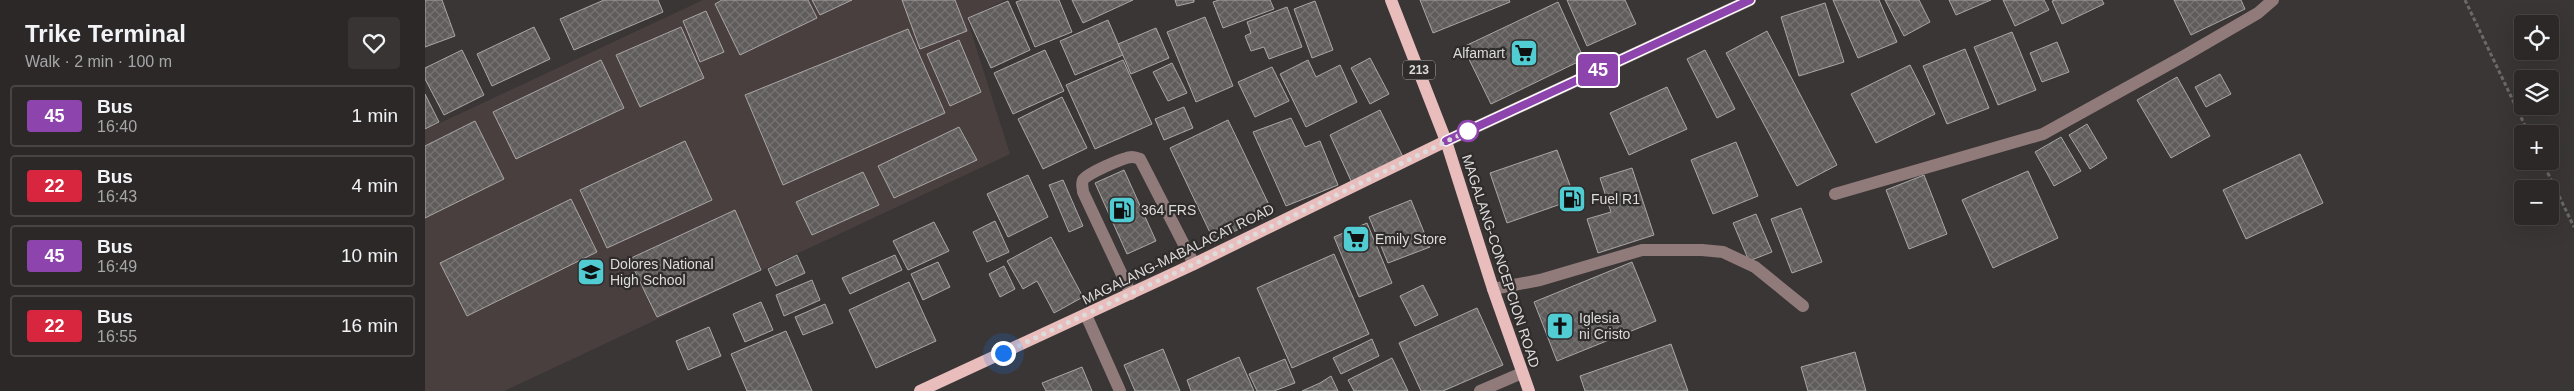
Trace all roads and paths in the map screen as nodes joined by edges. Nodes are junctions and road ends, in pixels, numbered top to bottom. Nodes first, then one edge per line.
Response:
1 (1391, 0) edge
2 (1750, 0) edge
3 (2273, 0) edge
4 (2465, 0) edge
5 (2525, 125) edge
6 (1446, 141) junction
7 (2547, 170) edge
8 (1835, 194) dead end
9 (2574, 227) edge
10 (1194, 264) junction
11 (1493, 289) junction
12 (1131, 294) junction
13 (1803, 306) dead end
14 (1086, 314) junction
15 (1522, 373) junction
16 (920, 391) edge
17 (1120, 391) edge
18 (1480, 391) edge
19 (1529, 391) edge

1 - 6 main road, MAGALANG-CONCEPCION ROAD / 213
2 - 6 street
3 - 8 street
4 - 5 path
6 - 10 main road, MAGALANG-MABALACAT ROAD
6 - 11 main road, MAGALANG-CONCEPCION ROAD
7 - 9 path
10 - 12 main road, MAGALANG-MABALACAT ROAD
10 - 12 street
11 - 13 street
11 - 15 main road, MAGALANG-CONCEPCION ROAD
12 - 14 main road, MAGALANG-MABALACAT ROAD
14 - 16 main road, MAGALANG-MABALACAT ROAD
14 - 17 street
15 - 18 street
15 - 19 main road, MAGALANG-CONCEPCION ROAD

